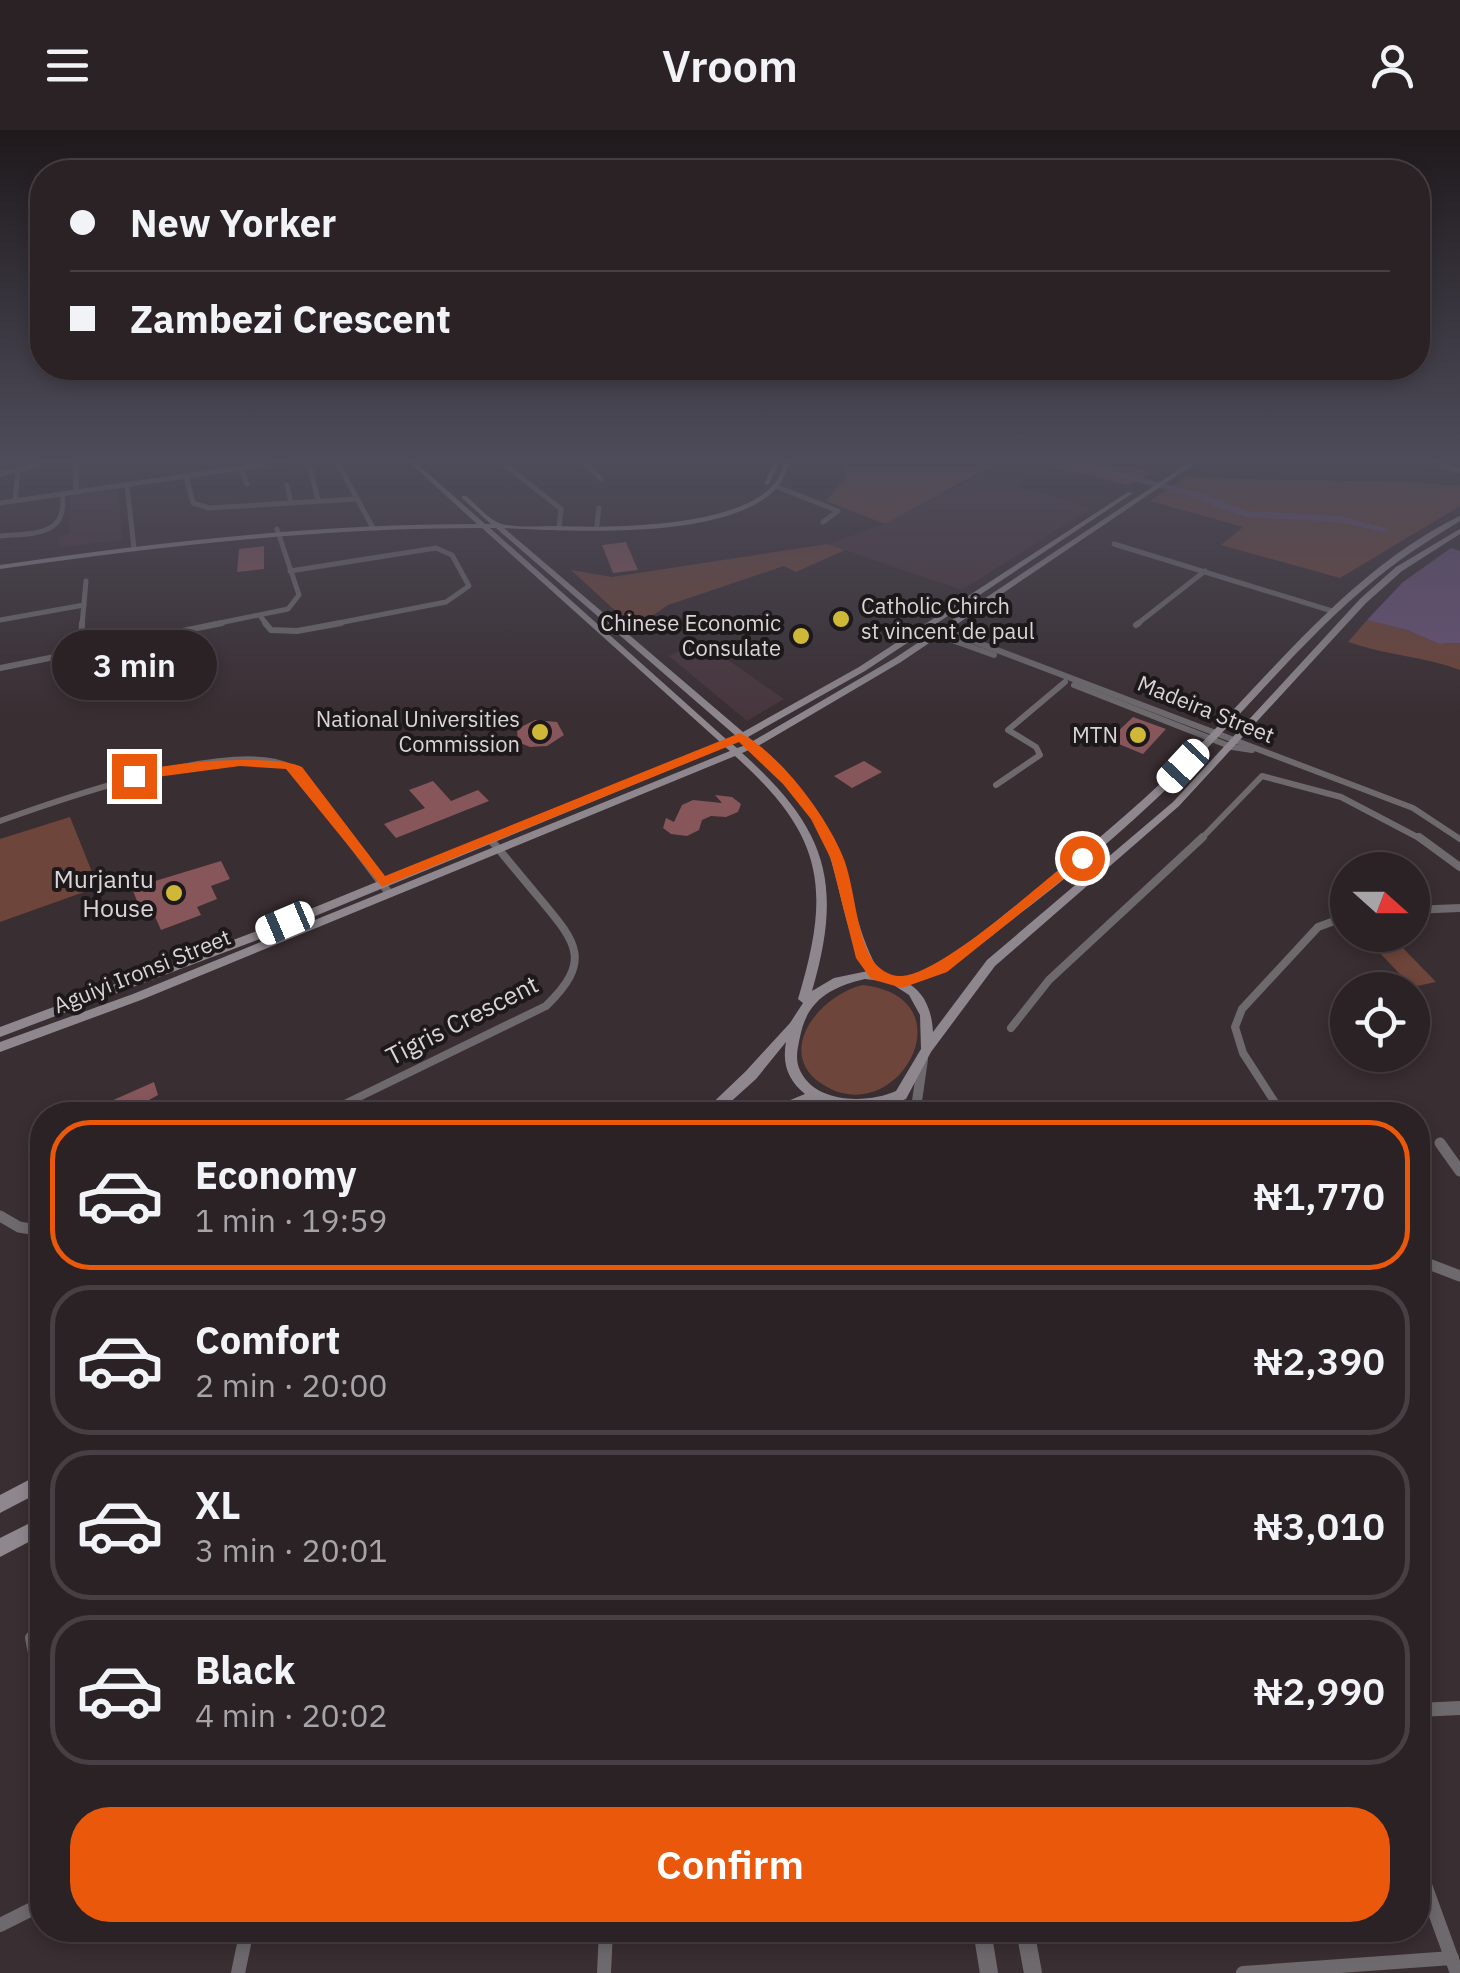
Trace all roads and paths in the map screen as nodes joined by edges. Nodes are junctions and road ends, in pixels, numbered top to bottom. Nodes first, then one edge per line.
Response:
1 (134, 546) edge
2 (282, 546) edge
3 (512, 546) edge
4 (519, 546) edge
5 (1058, 546) edge
6 (1121, 546) edge
7 (1414, 546) edge
8 (1436, 546) edge
9 (0, 565) edge
10 (290, 571) junction
11 (1205, 571) junction
12 (86, 581) dead end
13 (84, 606) junction
14 (1332, 610) junction
15 (261, 617) junction
16 (0, 620) edge
17 (1136, 625) dead end
18 (934, 630) junction
19 (81, 640) dead end
20 (0, 668) edge
21 (1066, 682) junction
22 (1212, 734) junction
23 (740, 737) junction
24 (1236, 743) junction
25 (726, 744) junction
26 (751, 746) junction
27 (736, 753) junction
28 (996, 785) dead end
29 (0, 821) edge
30 (1460, 839) edge
31 (494, 844) junction
32 (1460, 867) edge
33 (382, 882) junction
34 (389, 893) junction
35 (1460, 908) edge
36 (1430, 909) edge
37 (1330, 923) edge
38 (876, 975) junction
39 (902, 982) junction
40 (801, 1006) junction
41 (794, 1026) junction
42 (1011, 1028) dead end
43 (0, 1032) edge
44 (0, 1048) edge
45 (925, 1054) junction
46 (816, 1095) junction
47 (349, 1102) edge
48 (721, 1102) edge
49 (799, 1102) edge
50 (835, 1102) edge
51 (888, 1102) edge
52 (917, 1102) edge
53 (1275, 1102) edge
54 (1440, 1143) dead end
55 (1460, 1171) edge
56 (0, 1216) edge
57 (30, 1228) edge
58 (1430, 1265) edge
59 (1460, 1276) edge
60 (30, 1488) edge
61 (0, 1504) edge
62 (30, 1532) edge
63 (0, 1548) edge
64 (1460, 1708) edge
65 (1430, 1709) edge
66 (1430, 1898) edge
67 (30, 1910) edge
68 (0, 1925) edge
69 (244, 1942) edge
70 (605, 1942) edge
71 (984, 1942) edge
72 (1027, 1942) edge
73 (1455, 1966) edge
74 (238, 1973) edge
75 (604, 1973) edge
76 (989, 1973) edge
77 (1033, 1973) edge
78 (1244, 1973) edge

1 - 9 main road
2 - 10 street
3 - 25 main road
4 - 23 main road
5 - 18 main road, Aguiyi Ironsi Street
6 - 11 street
7 - 14 main road
8 - 24 main road
10 - 15 street
10 - 15 street
11 - 14 street
11 - 17 street
12 - 13 street
13 - 16 street
13 - 19 street
14 - 22 main road
15 - 20 street
18 - 21 street
18 - 22 street, Madeira Street
18 - 23 main road, Aguiyi Ironsi Street
18 - 26 main road, Aguiyi Ironsi Street
21 - 22 street
21 - 28 street
22 - 24 street, Madeira Street
22 - 39 main road
23 - 25 main road, Aguiyi Ironsi Street
23 - 26 main road
24 - 30 street, Madeira Street
24 - 45 main road
25 - 27 main road
25 - 31 main road, Aguiyi Ironsi Street
26 - 27 main road, Aguiyi Ironsi Street
26 - 38 main road
27 - 31 main road, Aguiyi Ironsi Street
27 - 40 main road
29 - 33 street
31 - 33 main road, Aguiyi Ironsi Street
31 - 34 main road, Aguiyi Ironsi Street
31 - 47 street, Tigris Crescent
32 - 42 street
33 - 34 street
33 - 43 main road, Aguiyi Ironsi Street
34 - 44 main road, Aguiyi Ironsi Street
35 - 36 street
37 - 53 street
38 - 39 main road
38 - 40 main road
39 - 45 main road
40 - 41 main road
41 - 46 main road
41 - 48 main road
45 - 51 main road
45 - 52 street
46 - 49 main road
46 - 50 main road
54 - 55 street
56 - 57 street
58 - 59 street
60 - 61 main road
62 - 63 main road
64 - 65 street
66 - 73 street
67 - 68 street
69 - 74 street
70 - 75 street
71 - 76 street
72 - 77 street
73 - 78 street

